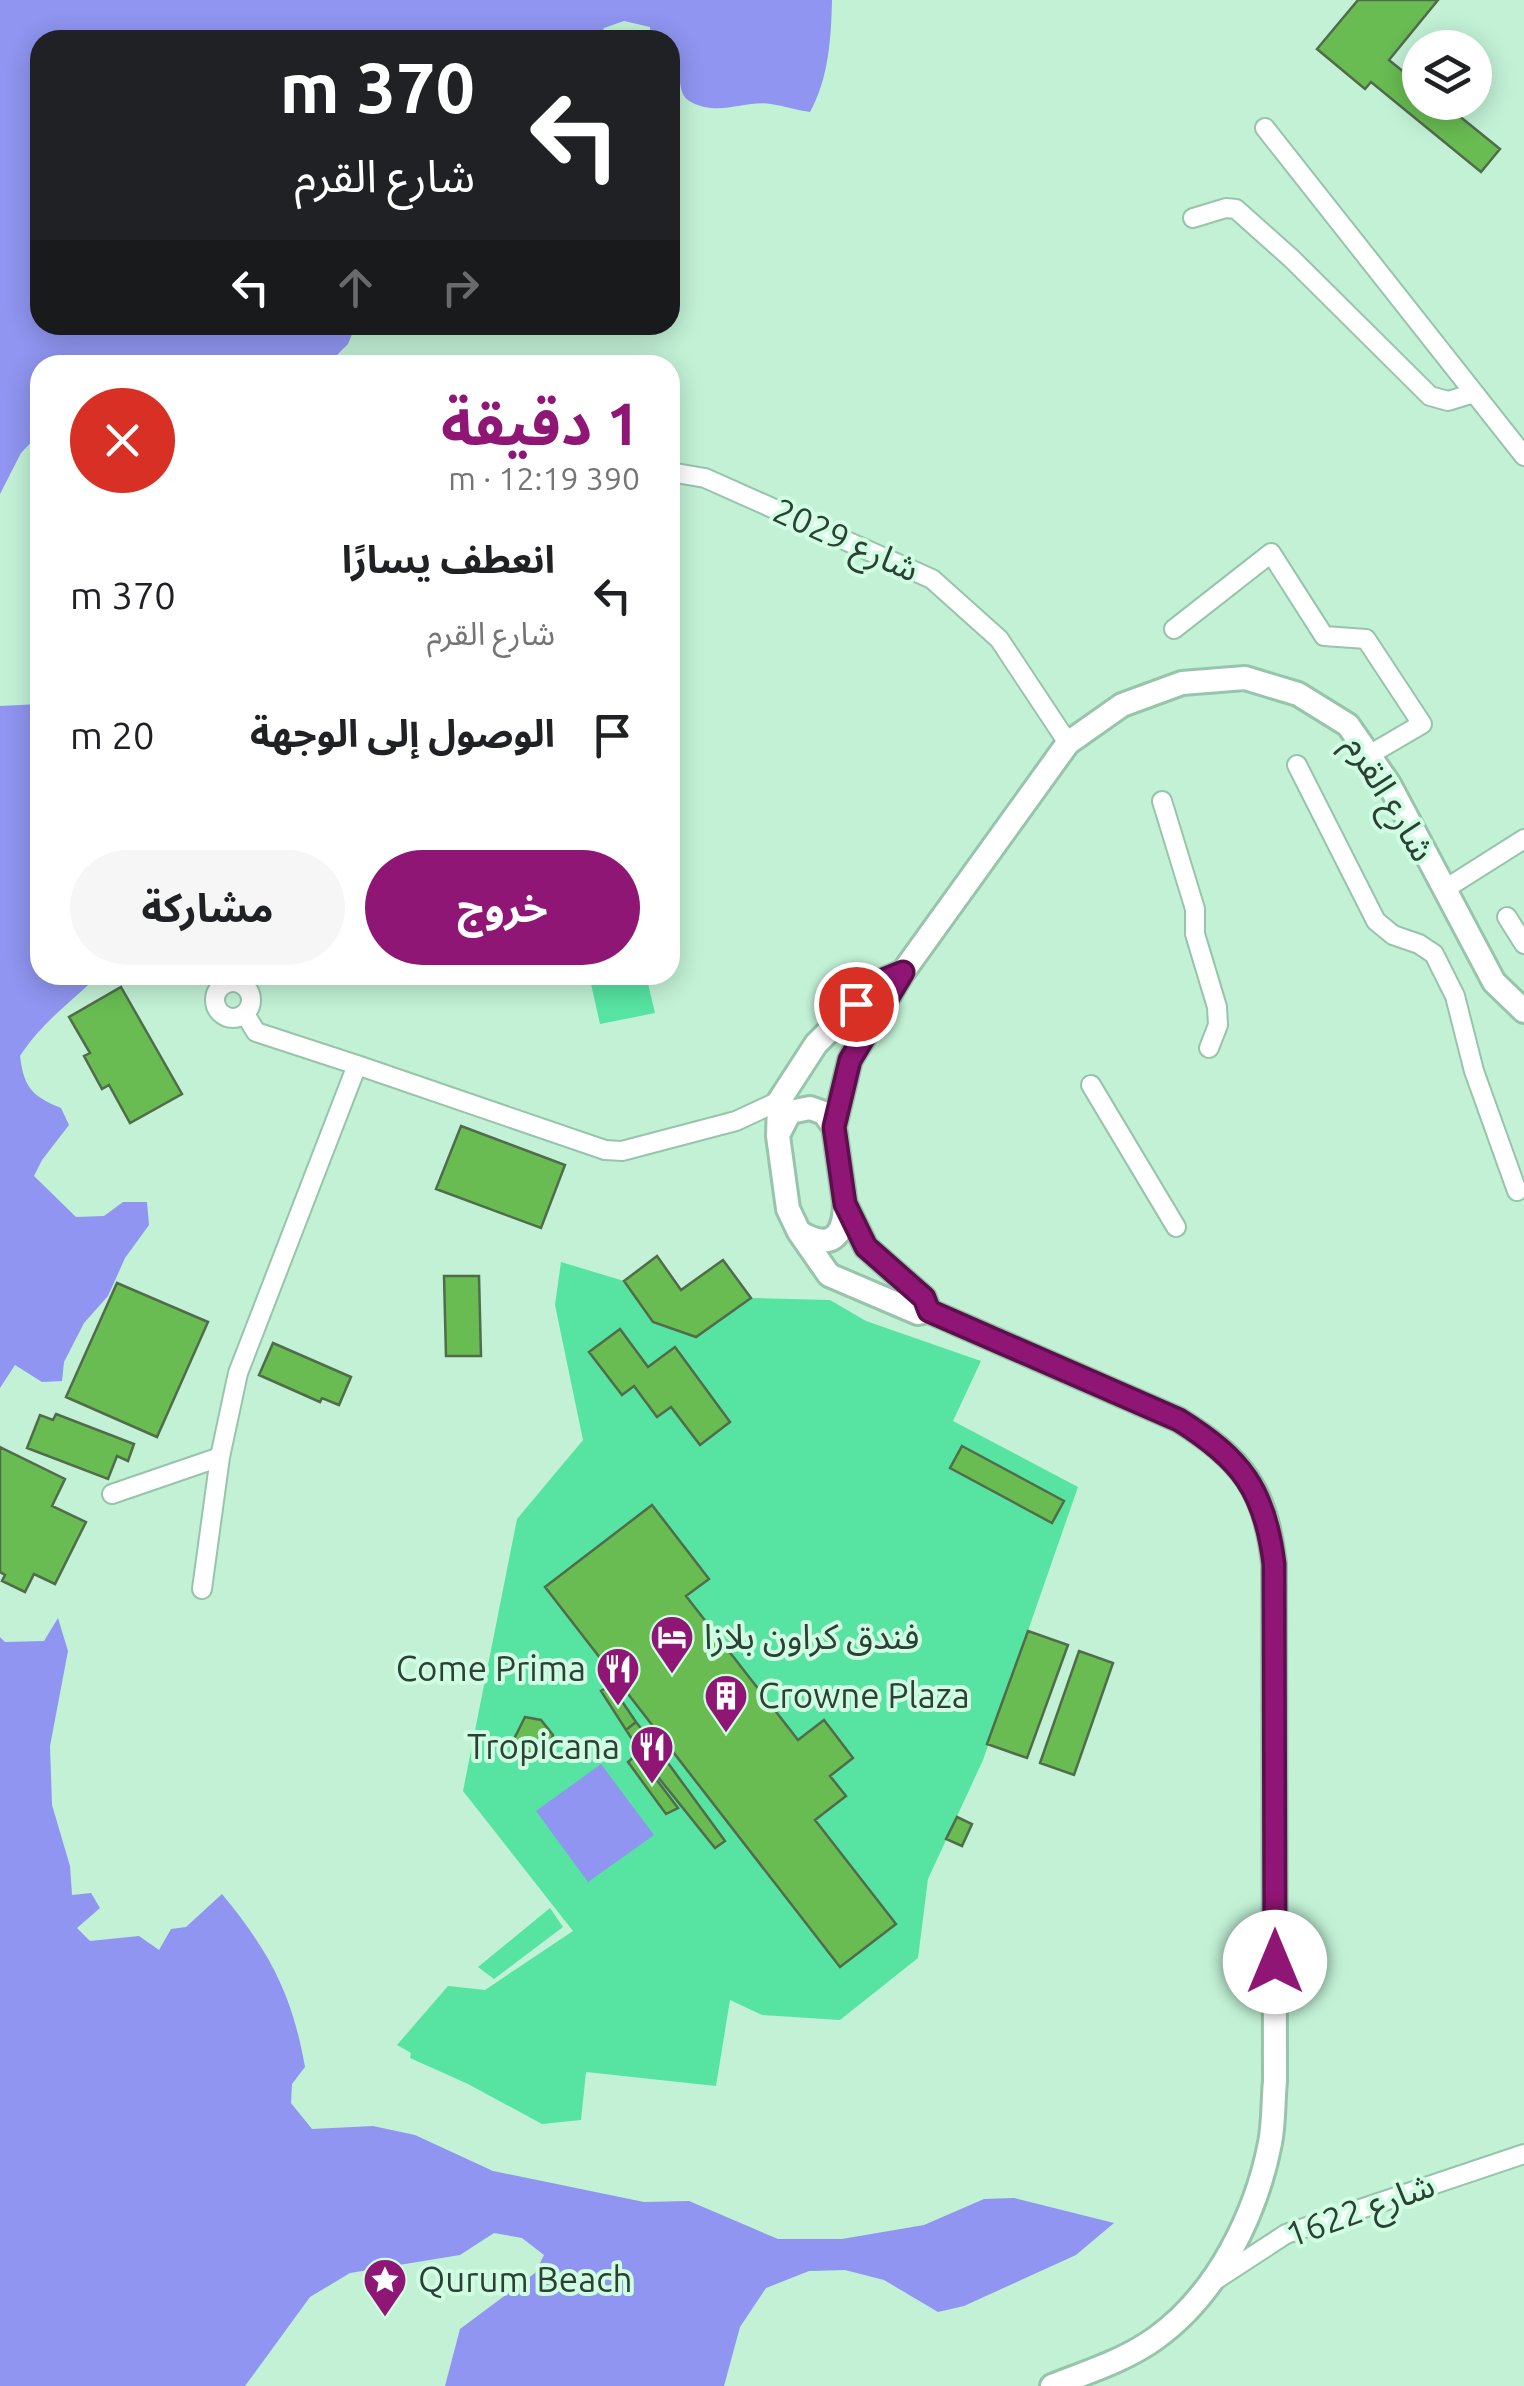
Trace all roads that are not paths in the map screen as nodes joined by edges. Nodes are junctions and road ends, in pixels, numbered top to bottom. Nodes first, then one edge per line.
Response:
1 (1265, 128) dead end
2 (1192, 218) dead end
3 (1474, 392) junction
4 (1524, 456) edge
5 (680, 474) edge
6 (1174, 629) dead end
7 (1068, 742) junction
8 (1368, 755) junction
9 (1297, 765) dead end
10 (1162, 801) dead end
11 (1524, 839) edge
12 (1444, 890) junction
13 (1507, 917) dead end
14 (1524, 944) edge
15 (903, 972) junction
16 (1519, 998) edge
17 (245, 1014) dead end
18 (1209, 1048) dead end
19 (357, 1065) junction
20 (1091, 1085) dead end
21 (780, 1101) junction
22 (834, 1127) junction
23 (778, 1136) junction
24 (1517, 1191) dead end
25 (845, 1204) junction
26 (1176, 1227) dead end
27 (799, 1232) junction
28 (929, 1311) junction
29 (220, 1457) junction
30 (112, 1494) dead end
31 (202, 1590) dead end
32 (1524, 2154) edge
33 (1206, 2287) junction
34 (1052, 2386) edge

1 - 3 street
2 - 3 street
3 - 4 street
5 - 7 street, 2029 شارع
6 - 8 street
7 - 8 street, شارع القرم
7 - 15 street, شارع القرم
8 - 12 street, شارع القرم
9 - 24 street
10 - 18 street
11 - 12 street
12 - 16 street, شارع القرم
13 - 14 street
15 - 21 street, شارع القرم
15 - 22 street, شارع القرم
17 - 19 street
19 - 21 street
19 - 29 street
20 - 26 street
21 - 23 street, شارع القرم
22 - 23 street
22 - 25 street, شارع القرم
23 - 27 street, شارع القرم
25 - 27 street
25 - 28 street, شارع القرم
27 - 28 street, شارع القرم
28 - 33 street, شارع القرم
29 - 30 street
29 - 31 street
32 - 33 street, 1622 شارع
33 - 34 street, شارع القرم

